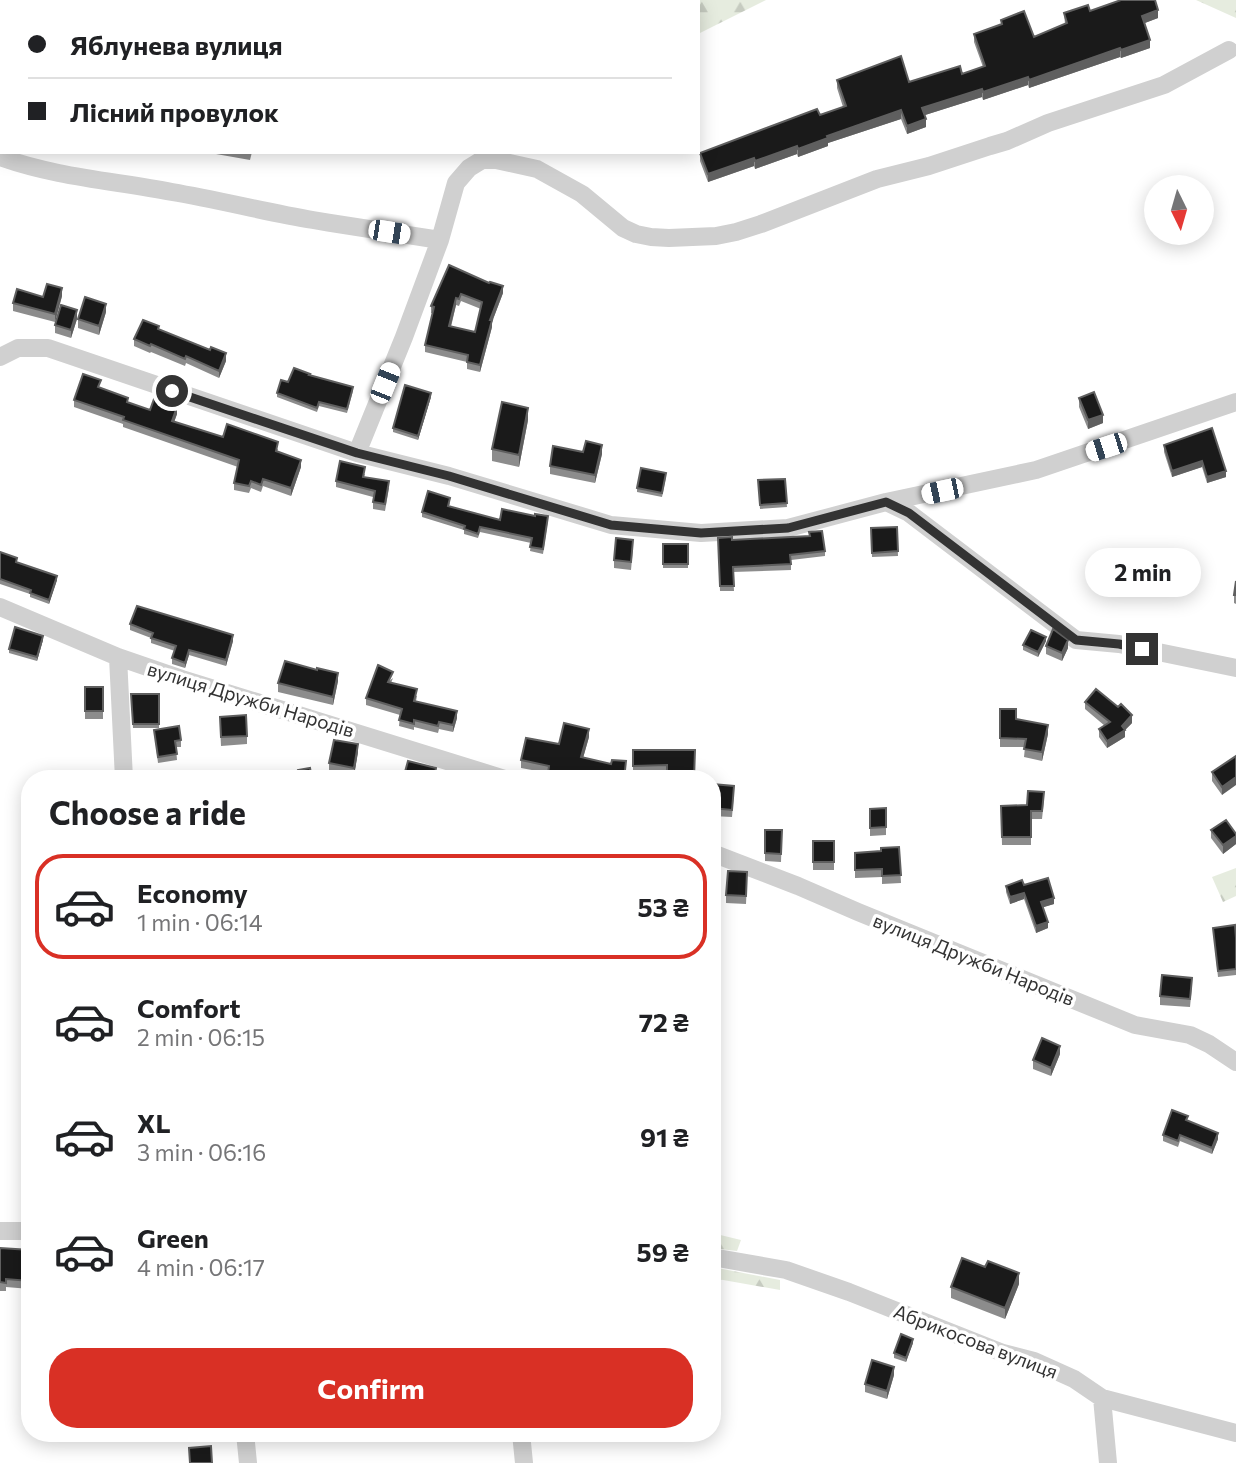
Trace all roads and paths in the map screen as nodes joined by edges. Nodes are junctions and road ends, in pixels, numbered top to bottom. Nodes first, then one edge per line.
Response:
1 (1229, 50) dead end
2 (0, 158) edge
3 (440, 240) junction
4 (0, 356) edge
5 (1236, 402) edge
6 (357, 453) junction
7 (886, 502) junction
8 (0, 607) edge
9 (118, 657) junction
10 (1236, 668) edge
11 (124, 770) edge
12 (476, 770) edge
13 (721, 856) edge
14 (1236, 1062) edge
15 (0, 1231) edge
16 (21, 1231) edge
17 (721, 1259) edge
18 (1102, 1398) junction
19 (1236, 1433) edge
20 (246, 1442) edge
21 (522, 1442) edge
22 (248, 1463) edge
23 (524, 1463) edge
24 (1108, 1463) edge

1 - 3 street
2 - 3 street
3 - 6 street
4 - 6 street
5 - 7 street
6 - 7 street
7 - 10 street
8 - 9 street, вулиця Дружби Народів
9 - 11 street
9 - 12 street, вулиця Дружби Народів
13 - 14 street, вулиця Дружби Народів
15 - 16 street
17 - 18 street, Абрикосова вулиця
18 - 19 street, Абрикосова вулиця
18 - 24 street
20 - 22 street
21 - 23 street

